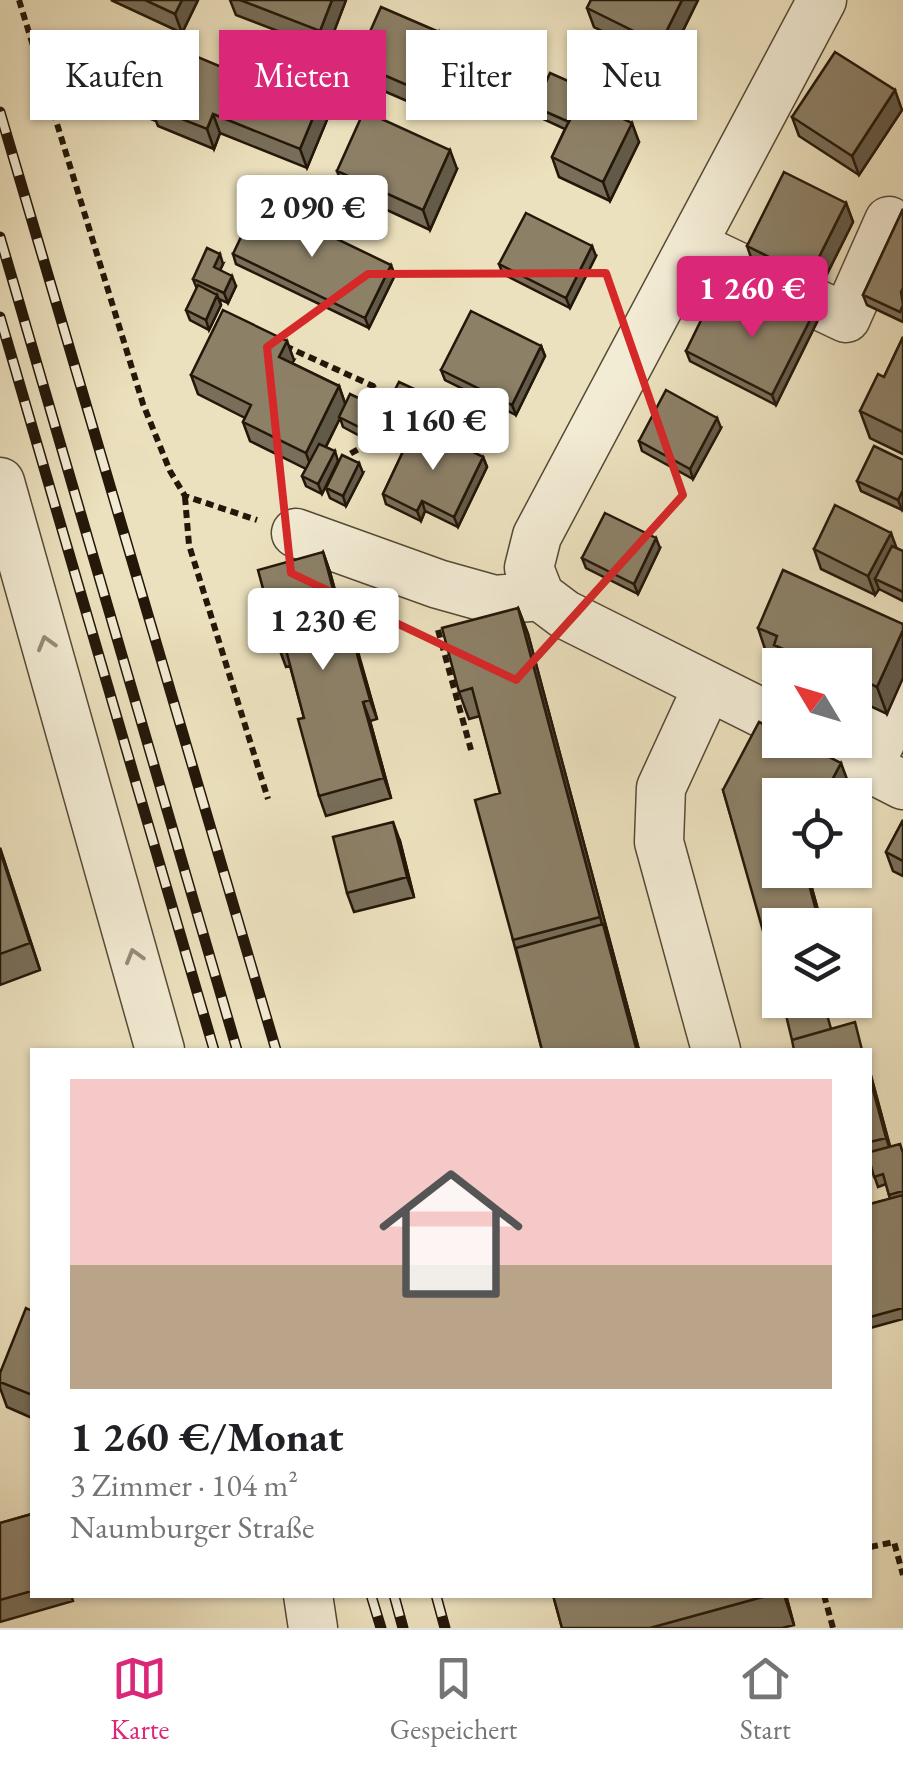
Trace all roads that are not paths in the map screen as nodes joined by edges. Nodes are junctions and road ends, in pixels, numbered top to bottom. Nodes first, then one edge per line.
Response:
1 (822, 0) edge
2 (889, 221) dead end
3 (692, 245) junction
4 (0, 482) edge
5 (296, 533) road end
6 (540, 596) junction
7 (708, 686) junction
8 (903, 696) edge
9 (762, 713) edge
10 (850, 758) edge
11 (885, 776) edge
12 (159, 1048) edge
13 (715, 1048) edge
14 (308, 1598) edge
15 (313, 1628) edge

1 - 3 street
2 - 3 street
3 - 6 street
12 -> 4 street
5 - 6 street
6 - 7 street
7 - 9 street
7 - 13 street
8 - 11 street
10 - 11 street
14 - 15 street

